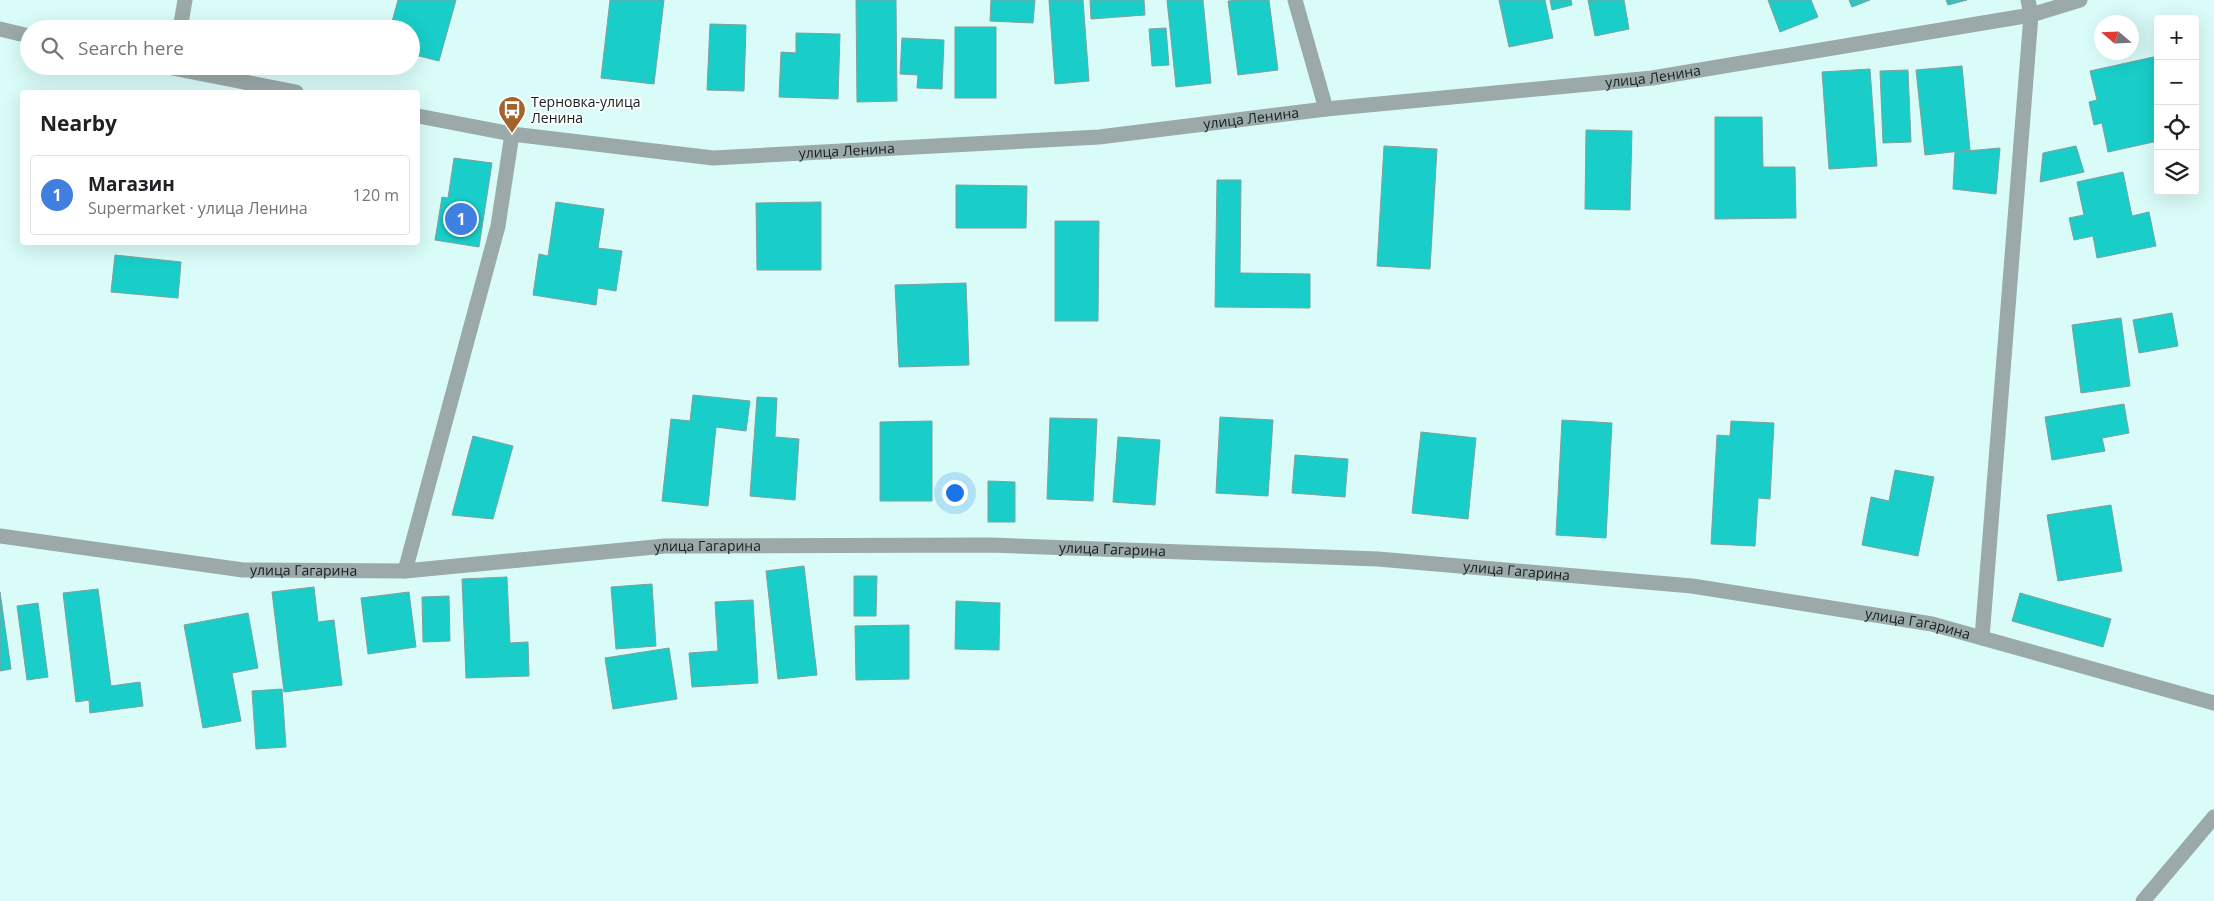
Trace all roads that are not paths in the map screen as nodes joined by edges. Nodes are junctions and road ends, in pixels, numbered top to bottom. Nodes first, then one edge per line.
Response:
1 (185, 0) edge
2 (1295, 0) edge
3 (2080, 0) edge
4 (2029, 7) edge
5 (182, 20) edge
6 (0, 29) edge
7 (20, 34) edge
8 (210, 75) edge
9 (286, 90) edge
10 (1326, 109) junction
11 (420, 116) edge
12 (512, 134) junction
13 (0, 536) edge
14 (406, 571) junction
15 (1982, 638) junction
16 (2214, 703) edge
17 (2214, 817) edge
18 (2143, 901) edge

1 - 5 street
2 - 10 street
3 - 4 street, улица Ленина
4 - 10 street, улица Ленина
4 - 15 street
6 - 7 street
8 - 9 street
10 - 12 street, улица Ленина
11 - 12 street, улица Ленина
12 - 14 street
13 - 14 street, улица Гагарина
14 - 15 street, улица Гагарина
15 - 16 street, улица Гагарина
17 - 18 street

